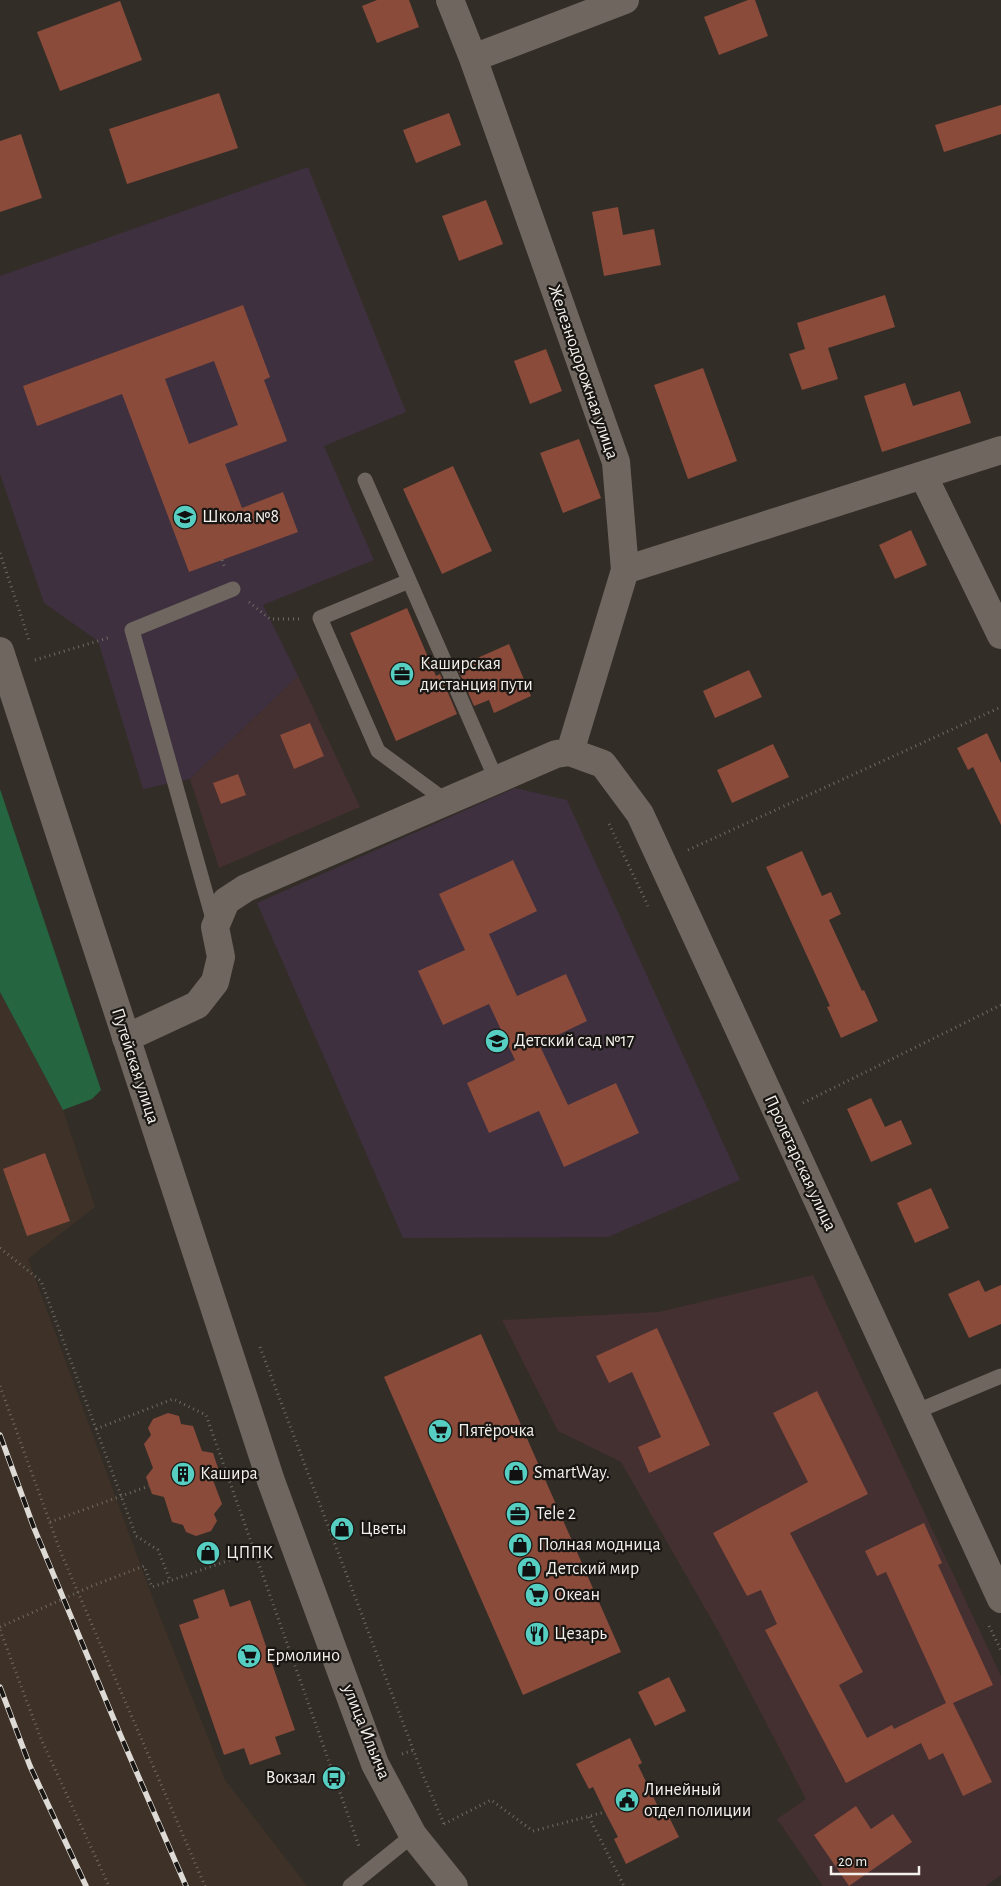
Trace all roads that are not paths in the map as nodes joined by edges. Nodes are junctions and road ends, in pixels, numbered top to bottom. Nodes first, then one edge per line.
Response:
1 (450, 0) edge
2 (625, 0) edge
3 (473, 58) junction
4 (1001, 450) edge
5 (923, 475) junction
6 (365, 480) dead end
7 (625, 570) junction
8 (409, 581) junction
9 (233, 589) road end
10 (1001, 635) edge
11 (0, 651) edge
12 (570, 752) junction
13 (496, 779) junction
14 (446, 801) junction
15 (215, 927) junction
16 (126, 1038) junction
17 (1001, 1376) edge
18 (915, 1412) junction
19 (271, 1481) joint
20 (1001, 1600) edge
21 (413, 1835) junction
22 (350, 1886) edge
23 (454, 1886) edge

1 - 3 street, Железнодорожная улица
2 - 3 street
3 - 7 street, Железнодорожная улица
4 - 5 street
5 - 7 street
5 - 10 street
6 - 8 lane
7 - 12 street, Железнодорожная улица
8 - 13 lane
8 - 14 lane
9 - 15 lane
11 - 16 street, Путейская улица
12 - 13 street
12 - 18 street, Пролетарская улица
13 - 14 street
14 - 15 street
15 - 16 street
16 - 19 street, Путейская улица
17 - 18 lane
18 - 20 street, Пролетарская улица
19 - 21 street, улица Ильича
21 - 22 lane
21 - 23 street, улица Ильича

